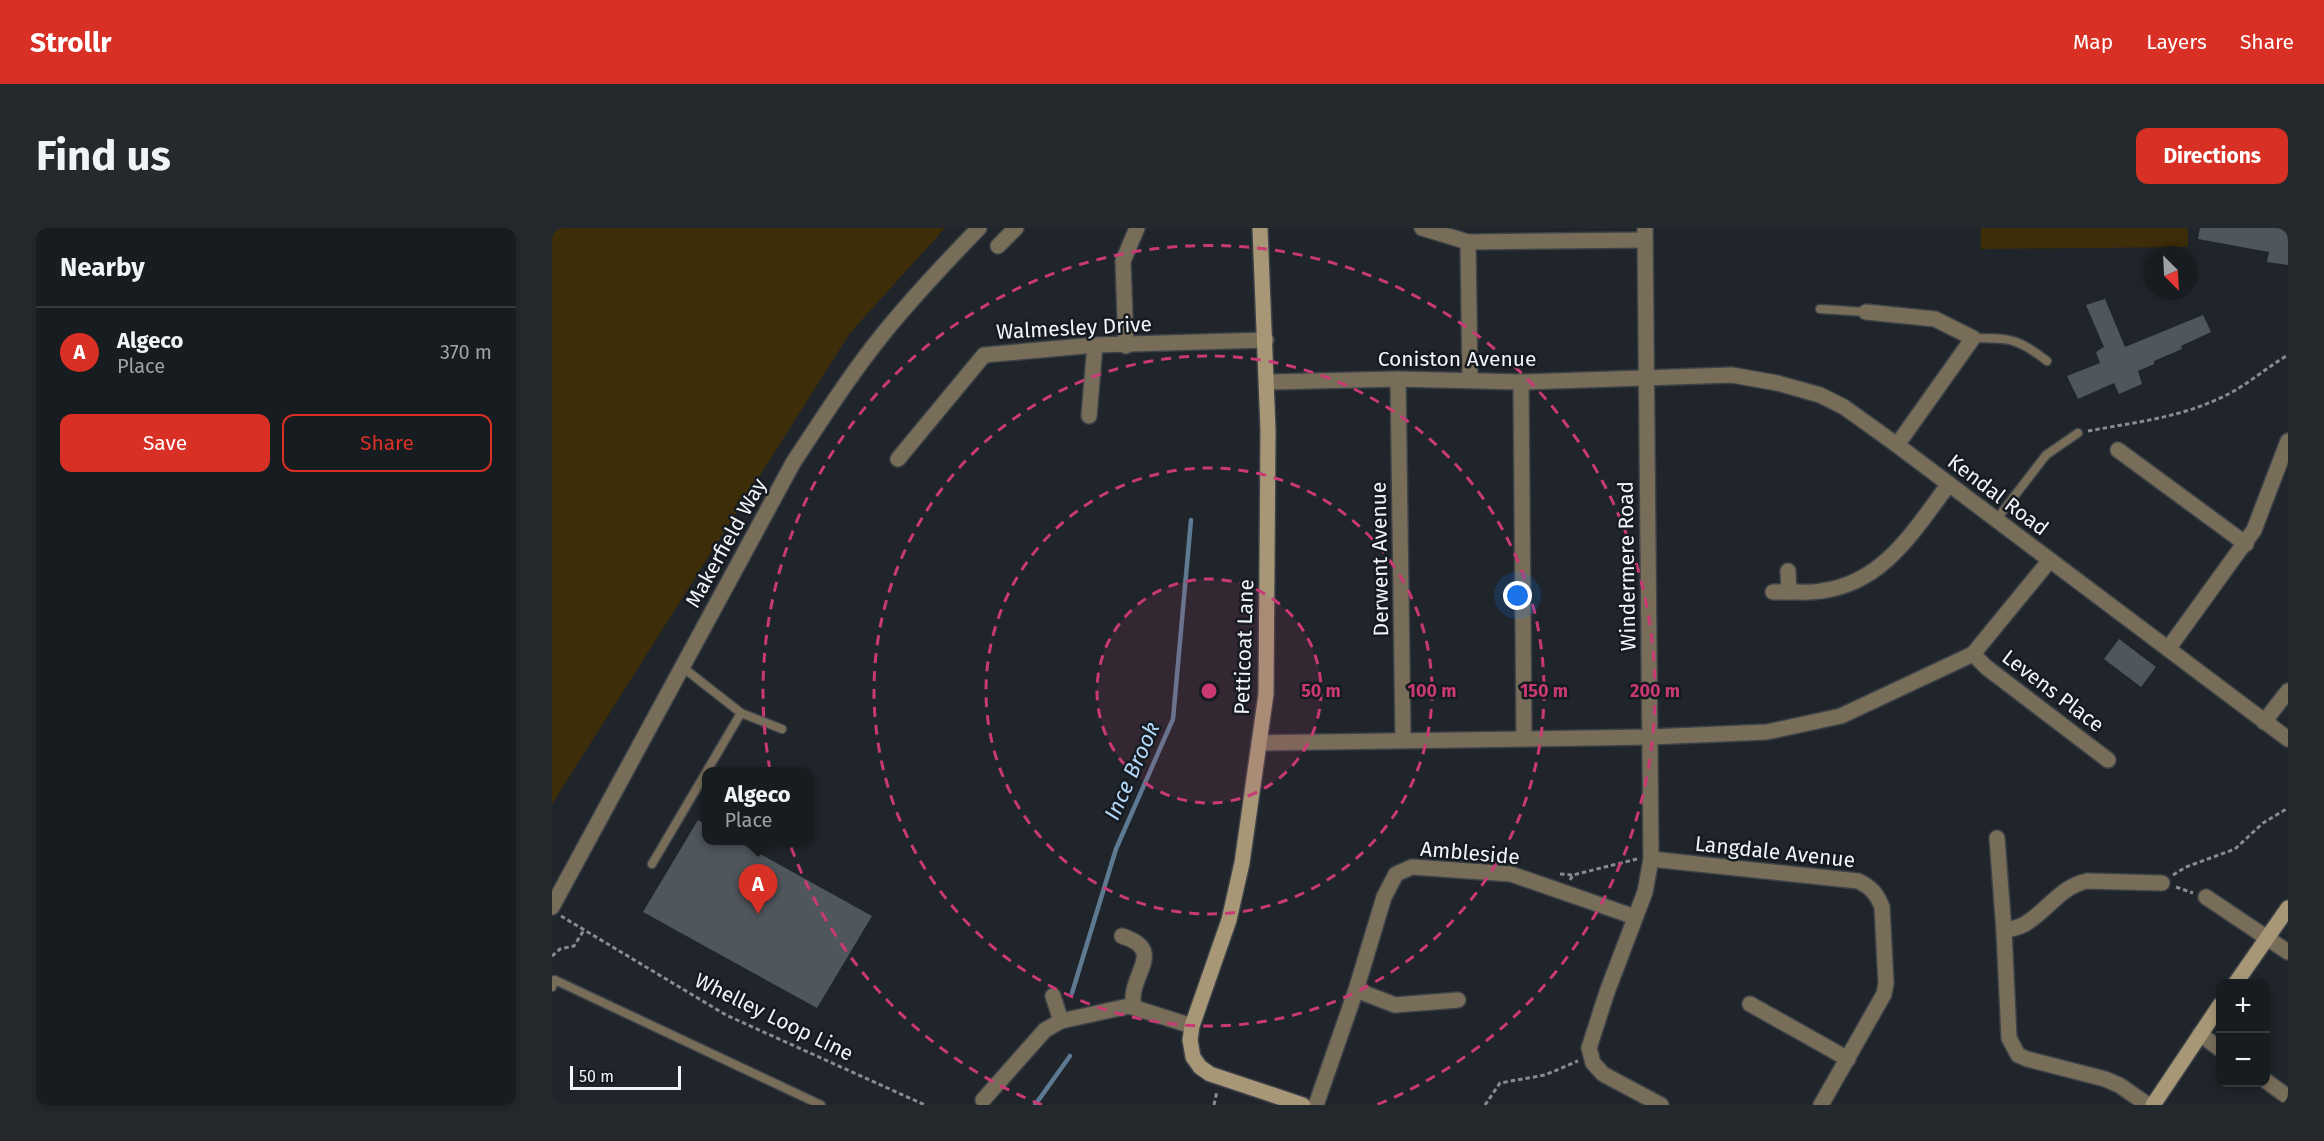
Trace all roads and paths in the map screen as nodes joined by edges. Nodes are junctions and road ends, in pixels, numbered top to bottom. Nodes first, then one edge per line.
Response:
1 (979, 228) edge
2 (1016, 228) edge
3 (1137, 228) edge
4 (1260, 228) edge
5 (1422, 228) edge
6 (1645, 234) edge
7 (1468, 242) junction
8 (999, 246) dead end
9 (1820, 309) dead end
10 (1866, 312) joint
11 (1973, 338) junction
12 (1266, 340) junction
13 (1095, 345) junction
14 (1126, 346) junction
15 (2288, 355) edge
16 (2047, 361) dead end
17 (1646, 376) junction
18 (1398, 379) junction
19 (1470, 380) junction
20 (1267, 382) junction
21 (1521, 382) junction
22 (1089, 416) dead end
23 (2078, 433) joint
24 (2288, 441) edge
25 (1897, 445) junction
26 (2118, 450) dead end
27 (898, 459) dead end
28 (1949, 484) junction
29 (1996, 520) junction
30 (2246, 544) junction
31 (2050, 560) junction
32 (1788, 571) dead end
33 (2168, 649) junction
34 (1973, 654) junction
35 (681, 666) junction
36 (2288, 691) edge
37 (741, 713) junction
38 (2264, 722) junction
39 (782, 729) dead end
40 (1650, 737) junction
41 (1524, 738) junction
42 (1403, 739) junction
43 (2288, 739) edge
44 (1260, 743) junction
45 (2108, 760) dead end
46 (709, 767) edge
47 (702, 779) edge
48 (2288, 808) edge
49 (1997, 838) dead end
50 (1651, 859) junction
51 (652, 864) dead end
52 (2162, 883) junction
53 (1562, 892) junction
54 (2206, 897) joint
55 (2288, 908) edge
56 (556, 911) edge
57 (1635, 917) junction
58 (585, 930) junction
59 (2004, 931) junction
60 (1122, 936) dead end
61 (2268, 937) junction
62 (2288, 952) edge
63 (552, 956) edge
64 (2239, 979) edge
65 (552, 987) edge
66 (1356, 990) junction
67 (1053, 996) dead end
68 (1458, 1000) dead end
69 (1750, 1004) dead end
70 (1134, 1008) junction
71 (2216, 1011) edge
72 (1062, 1021) junction
73 (1192, 1026) junction
74 (2200, 1034) junction
75 (2216, 1046) edge
76 (1590, 1056) junction
77 (1848, 1059) junction
78 (2270, 1084) edge
79 (2288, 1097) edge
80 (983, 1100) dead end
81 (821, 1105) edge
82 (925, 1105) edge
83 (1304, 1105) edge
84 (1316, 1105) edge
85 (1485, 1105) edge
86 (1661, 1105) edge
87 (1821, 1105) edge
88 (2150, 1105) edge

1 - 35 street, Makerfield Way
2 - 8 street
3 - 14 street
4 - 12 street, Petticoat Lane
5 - 7 street
6 - 7 street
6 - 17 street, Windermere Road
7 - 19 street
9 - 10 lane
10 - 11 street
11 - 16 lane
11 - 25 street
12 - 14 street, Walmesley Drive
12 - 20 street, Petticoat Lane
13 - 14 street, Walmesley Drive
13 - 22 street
13 - 27 street, Walmesley Drive
15 - 23 path
17 - 21 street, Coniston Avenue
17 - 25 street, Kendal Road
17 - 40 street, Windermere Road
18 - 19 street, Coniston Avenue
18 - 20 street, Coniston Avenue
18 - 42 street, Derwent Avenue
19 - 21 street, Coniston Avenue
20 - 44 street, Petticoat Lane
21 - 41 street
23 - 29 lane
24 - 30 street
25 - 28 street, Kendal Road
26 - 30 street
28 - 29 street, Kendal Road
28 - 32 street
29 - 31 street, Kendal Road
30 - 33 street
31 - 33 street, Kendal Road
31 - 34 street
33 - 38 street, Kendal Road
34 - 40 street
34 - 45 street, Levens Place
35 - 37 lane
35 - 56 street, Makerfield Way
36 - 38 street
37 - 39 lane
37 - 46 lane
38 - 43 street, Kendal Road
40 - 41 street
40 - 50 street, Windermere Road
41 - 42 street
42 - 44 street
44 - 73 street, Petticoat Lane
47 - 51 lane
48 - 52 path
49 - 59 street
50 - 53 path
50 - 57 street, Windermere Road
50 - 77 street, Langdale Avenue
52 - 54 path
52 - 59 street
53 - 57 street, Ambleside
53 - 66 street, Ambleside
54 - 61 street
55 - 61 street
56 - 58 path, Whelley Loop Line
57 - 76 street, Windermere Road
58 - 63 path
58 - 82 path, Whelley Loop Line
59 - 88 street
60 - 70 street
61 - 62 street
61 - 64 street
65 - 81 lane
66 - 68 street
66 - 84 street, Ambleside
67 - 72 street
69 - 77 street
70 - 72 street
70 - 73 street
71 - 74 street
72 - 80 street
73 - 83 street, Petticoat Lane
74 - 75 street
74 - 88 street
76 - 85 path
76 - 86 street
77 - 87 street, Langdale Avenue
78 - 79 street

